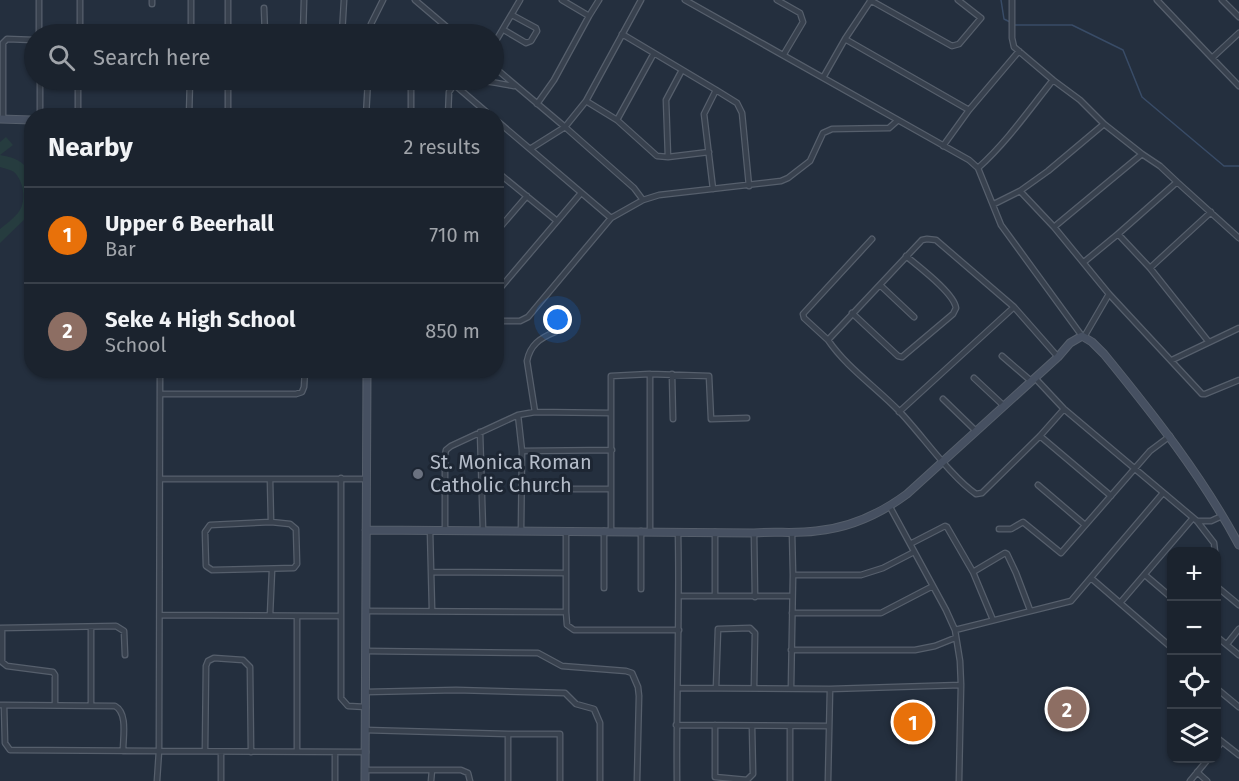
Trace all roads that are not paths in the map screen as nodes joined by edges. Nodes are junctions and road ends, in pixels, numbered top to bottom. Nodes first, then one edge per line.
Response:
1 (39, 0) edge
2 (80, 0) edge
3 (191, 0) edge
4 (228, 0) edge
5 (304, 0) edge
6 (344, 0) edge
7 (383, 0) edge
8 (415, 0) edge
9 (520, 0) edge
10 (562, 0) edge
11 (599, 0) edge
12 (641, 0) edge
13 (685, 0) edge
14 (777, 0) edge
15 (870, 0) edge
16 (958, 0) edge
17 (1012, 0) edge
18 (1157, 0) edge
19 (1222, 0) edge
20 (264, 8) dead end
21 (512, 15) junction
22 (589, 16) junction
23 (1239, 18) edge
24 (39, 24) edge
25 (80, 24) edge
26 (191, 24) edge
27 (228, 24) edge
28 (265, 24) edge
29 (303, 24) edge
30 (343, 24) edge
31 (371, 24) edge
32 (443, 24) edge
33 (504, 30) joint
34 (1239, 33) edge
35 (622, 34) junction
36 (845, 39) junction
37 (24, 40) edge
38 (1019, 51) junction
39 (654, 53) junction
40 (784, 54) junction
41 (1212, 58) junction
42 (682, 70) junction
43 (504, 76) edge
44 (824, 76) junction
45 (1053, 80) junction
46 (504, 85) edge
47 (516, 86) junction
48 (1239, 86) edge
49 (40, 90) edge
50 (78, 90) edge
51 (190, 90) edge
52 (228, 90) edge
53 (367, 90) edge
54 (411, 90) edge
55 (450, 90) edge
56 (464, 90) edge
57 (716, 90) junction
58 (586, 101) junction
59 (537, 104) junction
60 (40, 108) edge
61 (78, 108) edge
62 (189, 108) edge
63 (228, 108) edge
64 (366, 108) edge
65 (411, 108) edge
66 (448, 108) edge
67 (483, 108) edge
68 (969, 110) junction
69 (1, 119) edge
70 (24, 120) edge
71 (617, 120) junction
72 (897, 121) junction
73 (1104, 124) junction
74 (504, 127) edge
75 (565, 127) junction
76 (943, 146) junction
77 (530, 149) junction
78 (708, 152) junction
79 (1143, 154) junction
80 (668, 157) junction
81 (978, 168) junction
82 (504, 178) edge
83 (1177, 182) junction
84 (750, 186) junction
85 (713, 189) junction
86 (1020, 191) junction
87 (581, 193) junction
88 (527, 196) junction
89 (643, 200) junction
90 (994, 204) junction
91 (1211, 212) junction
92 (611, 218) junction
93 (557, 221) junction
94 (504, 223) edge
95 (1054, 227) junction
96 (1118, 234) junction
97 (1239, 238) edge
98 (872, 239) dead end
99 (906, 256) junction
100 (1084, 262) junction
101 (1150, 268) junction
102 (504, 284) edge
103 (880, 285) junction
104 (1109, 294) junction
105 (1014, 307) junction
106 (852, 313) junction
107 (914, 317) dead end
108 (504, 321) edge
109 (1239, 328) edge
110 (555, 332) dead end
111 (1083, 336) junction
112 (828, 340) junction
113 (1208, 341) junction
114 (1002, 356) dead end
115 (1058, 357) junction
116 (1172, 360) junction
117 (650, 374) junction
118 (672, 374) junction
119 (160, 378) edge
120 (305, 378) edge
121 (367, 378) edge
122 (974, 378) dead end
123 (1033, 380) junction
124 (1239, 380) edge
125 (160, 394) junction
126 (944, 399) dead end
127 (1004, 405) junction
128 (1064, 409) junction
129 (535, 412) junction
130 (899, 412) junction
131 (610, 413) junction
132 (518, 415) junction
133 (747, 418) dead end
134 (673, 419) dead end
135 (976, 431) junction
136 (480, 432) junction
137 (1040, 436) junction
138 (1170, 436) junction
139 (612, 450) junction
140 (522, 451) junction
141 (943, 461) junction
142 (1135, 469) junction
143 (341, 478) junction
144 (161, 479) junction
145 (270, 479) junction
146 (366, 479) junction
147 (1038, 485) dead end
148 (522, 489) junction
149 (611, 489) junction
150 (1163, 493) junction
151 (1111, 496) junction
152 (890, 507) junction
153 (1222, 516) junction
154 (1196, 520) junction
155 (271, 522) junction
156 (1085, 525) junction
157 (999, 528) dead end
158 (366, 530) junction
159 (430, 530) junction
160 (445, 530) junction
161 (483, 530) junction
162 (521, 531) junction
163 (566, 531) junction
164 (607, 531) junction
165 (641, 531) junction
166 (650, 531) junction
167 (678, 532) junction
168 (715, 532) junction
169 (792, 532) junction
170 (754, 533) junction
171 (910, 544) junction
172 (1239, 545) edge
173 (1214, 547) edge
174 (914, 552) junction
175 (272, 570) junction
176 (431, 572) junction
177 (973, 572) junction
178 (566, 573) junction
179 (793, 575) junction
180 (1145, 575) junction
181 (1091, 578) junction
182 (933, 586) junction
183 (604, 588) dead end
184 (641, 589) dead end
185 (1221, 590) edge
186 (1167, 594) edge
187 (679, 596) junction
188 (715, 596) junction
189 (792, 596) junction
190 (755, 597) junction
191 (1120, 603) junction
192 (1239, 605) edge
193 (432, 610) junction
194 (1030, 610) junction
195 (366, 611) junction
196 (566, 612) junction
197 (792, 613) junction
198 (160, 615) junction
199 (270, 615) junction
200 (297, 616) junction
201 (340, 616) junction
202 (993, 620) junction
203 (1, 628) edge
204 (91, 628) junction
205 (1239, 629) edge
206 (679, 630) junction
207 (955, 630) junction
208 (955, 638) junction
209 (1221, 640) edge
210 (1167, 644) edge
211 (1227, 644) junction
212 (791, 650) junction
213 (366, 651) junction
214 (125, 655) dead end
215 (1239, 655) edge
216 (961, 685) junction
217 (754, 687) junction
218 (678, 688) junction
219 (716, 688) junction
220 (791, 688) junction
221 (830, 689) junction
222 (366, 692) junction
223 (1221, 692) edge
224 (91, 704) junction
225 (2, 705) edge
226 (55, 705) junction
227 (366, 707) junction
228 (1239, 707) edge
229 (676, 725) junction
230 (715, 725) junction
231 (752, 726) junction
232 (790, 726) junction
233 (828, 726) junction
234 (365, 730) junction
235 (508, 734) junction
236 (1222, 742) edge
237 (123, 751) junction
238 (205, 751) junction
239 (159, 752) junction
240 (221, 752) junction
241 (251, 752) junction
242 (297, 752) junction
243 (366, 752) junction
244 (335, 753) junction
245 (1239, 754) edge
246 (1205, 763) edge
247 (365, 770) junction
248 (432, 770) junction
249 (1197, 772) junction
250 (157, 781) edge
251 (221, 781) edge
252 (335, 781) edge
253 (365, 781) edge
254 (431, 781) edge
255 (470, 781) edge
256 (508, 781) edge
257 (560, 781) edge
258 (600, 781) edge
259 (638, 781) edge
260 (677, 781) edge
261 (789, 781) edge
262 (828, 781) edge
263 (959, 781) edge
264 (1190, 781) edge
265 (1207, 781) edge

1 - 24 street
2 - 25 street
3 - 26 street
4 - 27 street
5 - 29 street
6 - 30 street
7 - 31 street
8 - 32 street
9 - 21 street
10 - 22 street
11 - 22 street
12 - 35 street
13 - 40 street
14 - 40 street
15 - 16 street
15 - 36 street
17 - 38 street
18 - 41 street
19 - 23 street
20 - 28 street
21 - 33 street
21 - 33 street
22 - 59 street
34 - 41 street
35 - 39 street
35 - 58 street
36 - 44 street
36 - 68 street
37 - 69 street
38 - 45 street
38 - 68 street
39 - 42 street
39 - 71 street
40 - 44 street
41 - 48 street
42 - 57 street
42 - 80 street
43 - 47 street
44 - 72 street
45 - 73 street
45 - 81 street
46 - 47 street
47 - 59 street
49 - 60 street
50 - 61 street
51 - 62 street
52 - 63 street
53 - 64 street
54 - 65 street
55 - 66 street
56 - 67 street
57 - 78 street
57 - 84 street
58 - 71 street
58 - 75 street
59 - 75 street
68 - 76 street
69 - 70 street
71 - 80 street
72 - 76 street
72 - 84 street
73 - 79 street
73 - 86 street
74 - 77 street
75 - 77 street
75 - 89 street
76 - 81 street
77 - 87 street
78 - 80 street
78 - 85 street
79 - 83 street
79 - 95 street
81 - 90 street
82 - 88 street
83 - 91 street
83 - 96 street
84 - 85 street
85 - 89 street
86 - 90 street
86 - 95 street
87 - 92 street
87 - 93 street
88 - 93 street
88 - 94 street
89 - 92 street
90 - 111 street
91 - 97 street
91 - 101 street
92 - 108 street
93 - 102 street
95 - 100 street
96 - 100 street
96 - 101 street
98 - 112 street
99 - 103 street
99 - 105 street
99 - 106 street
100 - 104 street
101 - 113 street
103 - 106 street
103 - 107 street
104 - 111 street
104 - 116 street
105 - 115 street
105 - 130 street
106 - 112 street
109 - 113 street
110 - 129 street
111 - 115 street
111 - 138 street
112 - 130 street
113 - 116 street
114 - 123 street
115 - 123 street
116 - 124 street
117 - 118 street
117 - 131 street
117 - 166 street
118 - 133 street
118 - 134 street
119 - 125 street
120 - 125 street
121 - 146 street
122 - 127 street
123 - 127 street
123 - 128 street
125 - 144 street
126 - 135 street
127 - 135 street
128 - 137 street
128 - 142 street
129 - 131 street
129 - 132 street
130 - 141 street
131 - 139 street
132 - 136 street
132 - 140 street
135 - 141 street
136 - 160 street
136 - 161 street
137 - 141 street
137 - 151 street
138 - 142 street
138 - 153 street
139 - 140 street
139 - 149 street
140 - 148 street
141 - 152 street
142 - 150 street
142 - 151 street
143 - 145 street
143 - 146 street
143 - 201 street
144 - 145 street
144 - 198 street
145 - 155 street
146 - 158 street
147 - 156 street
148 - 149 street
148 - 162 street
149 - 164 street
150 - 154 street
150 - 181 street
151 - 156 street
152 - 169 street
152 - 171 street
153 - 154 street
153 - 172 street
154 - 173 street
154 - 180 street
155 - 175 street
155 - 175 street
156 - 157 street
158 - 159 street
158 - 195 street
159 - 160 street
159 - 176 street
160 - 161 street
161 - 162 street
162 - 163 street
163 - 164 street
163 - 178 street
164 - 165 street
164 - 183 street
165 - 166 street
165 - 184 street
166 - 167 street
167 - 168 street
167 - 187 street
168 - 170 street
168 - 188 street
169 - 170 street
169 - 179 street
170 - 190 street
171 - 174 street
171 - 177 street
174 - 179 street
174 - 182 street
175 - 199 street
176 - 178 street
176 - 193 street
177 - 194 street
177 - 202 street
178 - 196 street
179 - 189 street
180 - 186 street
180 - 191 street
181 - 191 street
181 - 194 street
182 - 197 street
182 - 207 street
185 - 192 street
187 - 188 street
187 - 206 street
188 - 190 street
189 - 190 street
189 - 197 street
191 - 210 street
193 - 195 street
193 - 196 street
194 - 202 street
195 - 213 street
196 - 206 street
197 - 212 street
198 - 199 street
198 - 239 street
199 - 200 street
200 - 201 street
200 - 242 street
201 - 227 street
202 - 207 street
203 - 204 street
203 - 226 street
204 - 214 street
204 - 224 street
205 - 211 street
206 - 218 street
207 - 208 street
208 - 212 street
208 - 216 street
209 - 211 street
211 - 215 street
212 - 220 street
213 - 222 street
213 - 259 street
216 - 221 street
216 - 263 street
217 - 219 street
217 - 219 street
217 - 220 street
218 - 219 street
218 - 229 street
220 - 221 street
221 - 233 street
222 - 227 street
222 - 258 street
223 - 228 street
224 - 226 street
224 - 237 street
225 - 226 street
225 - 237 street
227 - 234 street
229 - 230 street
229 - 260 street
230 - 231 street
230 - 231 street
231 - 232 street
232 - 233 street
232 - 261 street
233 - 262 street
234 - 235 street
234 - 243 street
235 - 256 street
235 - 257 street
236 - 245 street
237 - 239 street
238 - 239 street
238 - 240 street
238 - 241 street
239 - 250 street
240 - 241 street
240 - 251 street
241 - 242 street
242 - 244 street
243 - 244 street
243 - 247 street
244 - 252 street
246 - 249 street
247 - 248 street
247 - 253 street
248 - 254 street
248 - 255 street
249 - 264 street
249 - 265 street

